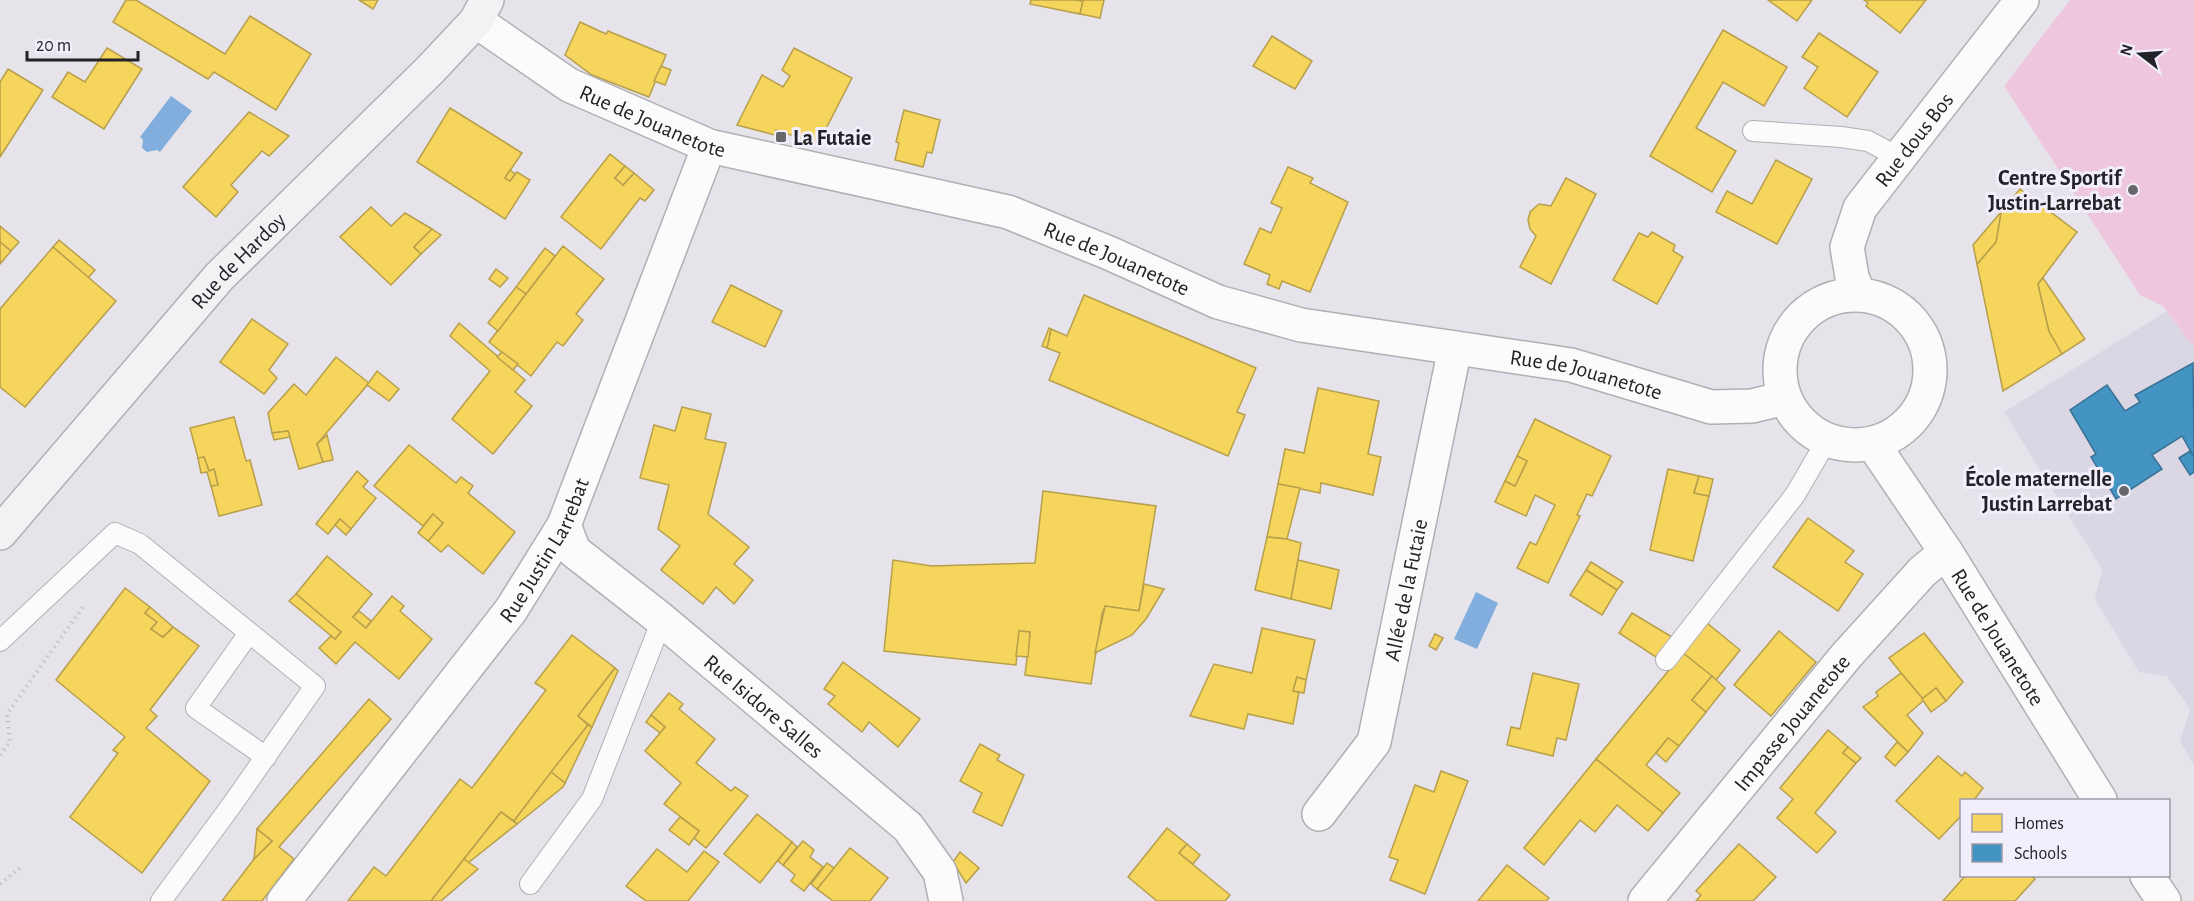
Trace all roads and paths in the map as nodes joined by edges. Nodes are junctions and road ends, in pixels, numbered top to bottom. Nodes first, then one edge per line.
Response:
1 (2022, 0) edge
2 (482, 11) edge
3 (1753, 131) dead end
4 (709, 146) junction
5 (1899, 158) junction
6 (1859, 294) junction
7 (1455, 348) junction
8 (1785, 398) junction
9 (1827, 440) junction
10 (1873, 444) junction
11 (564, 525) junction
12 (0, 533) edge
13 (1946, 552) junction
14 (91, 596) dead end
15 (662, 620) junction
16 (249, 633) junction
17 (0, 640) edge
18 (1666, 660) dead end
19 (0, 755) edge
20 (266, 757) junction
21 (2099, 799) edge
22 (1319, 814) dead end
23 (21, 867) dead end
24 (2148, 877) edge
25 (0, 884) edge
26 (530, 884) dead end
27 (161, 901) edge
28 (284, 901) edge
29 (946, 901) edge
30 (1645, 901) edge
31 (2163, 901) edge

1 - 5 street, Rue dous Bos
2 - 4 street, Rue de Jouanetote
2 - 12 street, Rue de Hardoy
3 - 5 lane
4 - 7 street, Rue de Jouanetote
4 - 11 street, Rue Justin Larrebat
5 - 6 street, Rue dous Bos
6 - 8 street
6 - 10 street
7 - 8 street, Rue de Jouanetote
7 - 22 street, Allée de la Futaie
8 - 9 street
9 - 10 street
9 - 18 lane
10 - 13 street, Rue de Jouanetote
11 - 15 street, Rue Isidore Salles
11 - 28 street, Rue Justin Larrebat
13 - 21 street, Rue de Jouanetote
13 - 30 street, Impasse Jouanetote
14 - 19 path
15 - 26 lane
15 - 29 street, Rue Isidore Salles
16 - 17 lane
16 - 20 lane
16 - 20 lane
20 - 27 lane
23 - 25 path
24 - 31 street

